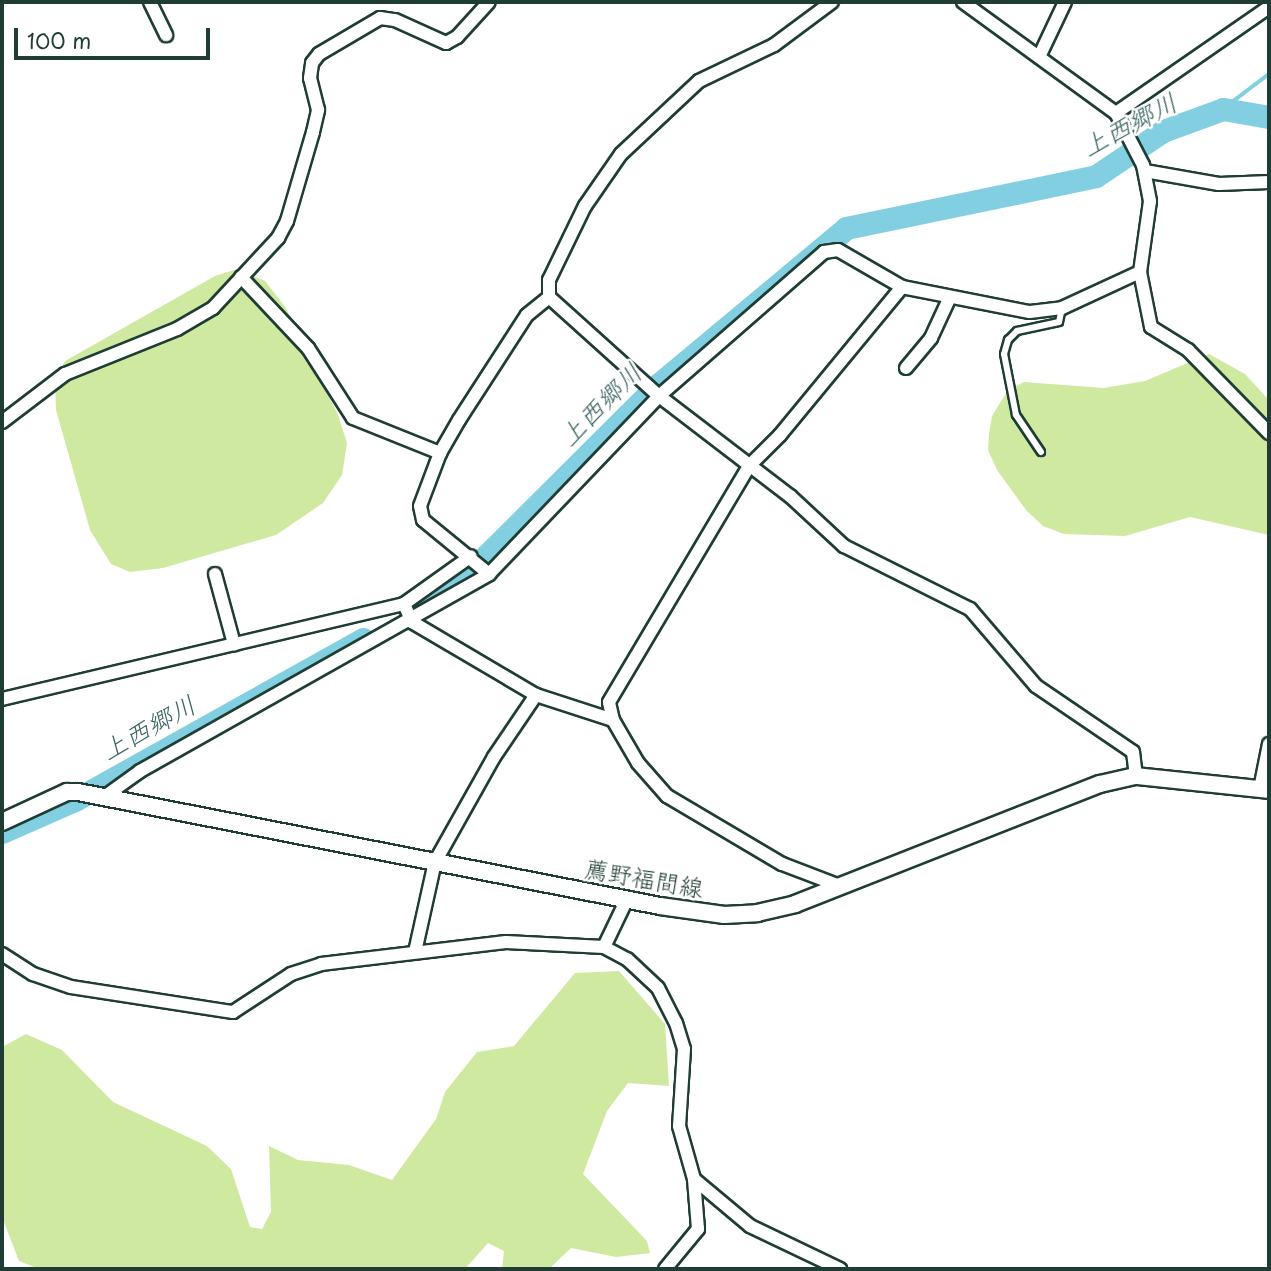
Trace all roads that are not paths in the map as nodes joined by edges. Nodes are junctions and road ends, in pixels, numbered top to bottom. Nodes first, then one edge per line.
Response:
1 (150, 2) edge
2 (489, 2) edge
3 (832, 2) edge
4 (963, 2) edge
5 (1065, 2) edge
6 (1269, 6) edge
7 (166, 35) dead end
8 (1039, 57) junction
9 (1116, 113) junction
10 (1144, 168) junction
11 (1269, 182) edge
12 (1140, 272) junction
13 (241, 277) junction
14 (902, 287) junction
15 (548, 297) junction
16 (949, 299) junction
17 (1062, 308) junction
18 (906, 368) dead end
19 (659, 396) junction
20 (2, 422) edge
21 (1269, 433) edge
22 (1041, 452) dead end
23 (440, 453) junction
24 (749, 466) junction
25 (480, 565) junction
26 (215, 574) dead end
27 (408, 613) junction
28 (234, 644) junction
29 (536, 695) junction
30 (2, 699) edge
31 (613, 720) junction
32 (1269, 744) edge
33 (1136, 776) junction
34 (1264, 789) edge
35 (99, 796) junction
36 (2, 822) edge
37 (435, 862) junction
38 (840, 886) junction
39 (627, 899) junction
40 (604, 947) junction
41 (415, 952) junction
42 (2, 954) edge
43 (694, 1180) junction
44 (665, 1269) edge
45 (840, 1269) edge

1 - 7 street
2 - 13 street
3 - 15 street
4 - 8 street
5 - 8 street
6 - 9 street
8 - 9 street
9 - 10 street
10 - 11 street
10 - 12 street
12 - 17 street
12 - 21 street
13 - 20 street
13 - 23 street
14 - 16 street
14 - 19 street
14 - 24 street
15 - 19 street
15 - 23 street
16 - 17 street
16 - 18 street
17 - 22 lane
19 - 24 street
19 - 25 street
23 - 25 street
24 - 31 street
24 - 33 street
25 - 27 street
25 - 27 street
26 - 28 street
27 - 28 street
27 - 29 street
27 - 35 street
28 - 30 street
29 - 31 street
29 - 37 street
31 - 38 street
32 - 34 street
33 - 34 main road, 薦野福間線
33 - 38 main road, 薦野福間線
35 - 36 main road, 薦野福間線
35 - 37 main road, 薦野福間線
37 - 39 main road, 薦野福間線
37 - 41 street
38 - 39 main road, 薦野福間線
39 - 40 street
40 - 41 street
40 - 43 street
41 - 42 street
43 - 44 street
43 - 45 street

